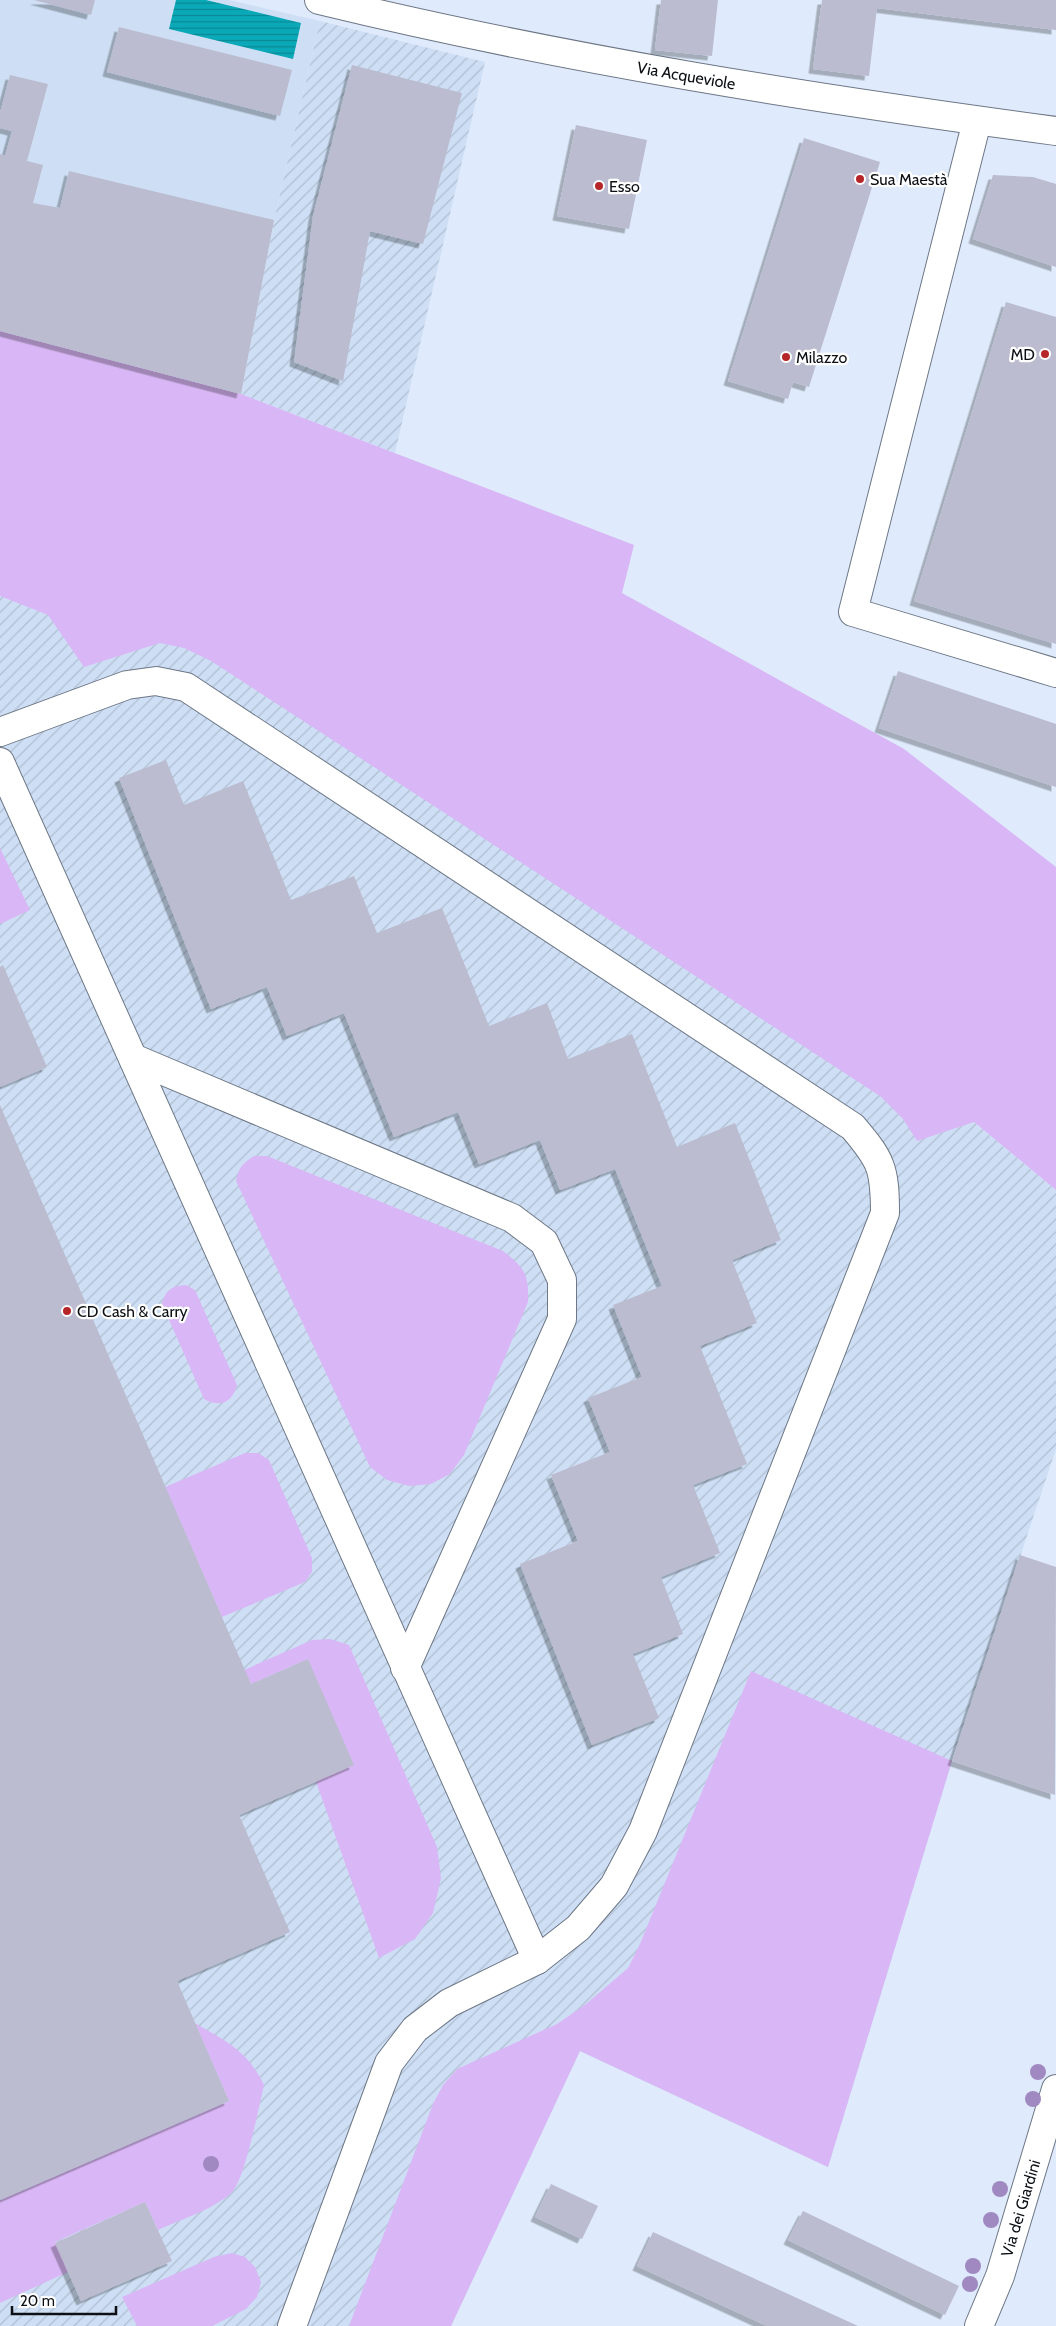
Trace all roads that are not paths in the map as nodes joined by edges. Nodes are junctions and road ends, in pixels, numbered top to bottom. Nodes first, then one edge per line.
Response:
1 (319, 0) edge
2 (977, 121) junction
3 (1056, 132) edge
4 (1056, 673) edge
5 (0, 732) edge
6 (0, 762) edge
7 (132, 1058) junction
8 (406, 1668) junction
9 (537, 1960) junction
10 (1056, 2090) edge
11 (292, 2326) edge
12 (979, 2326) edge

1 - 2 main road, Via Acqueviole
2 - 3 main road, Via Acqueviole
2 - 4 main road
5 - 9 main road
6 - 7 main road
7 - 8 main road
7 - 8 main road
8 - 9 main road
9 - 11 main road
10 - 12 main road, Via dei Giardini

